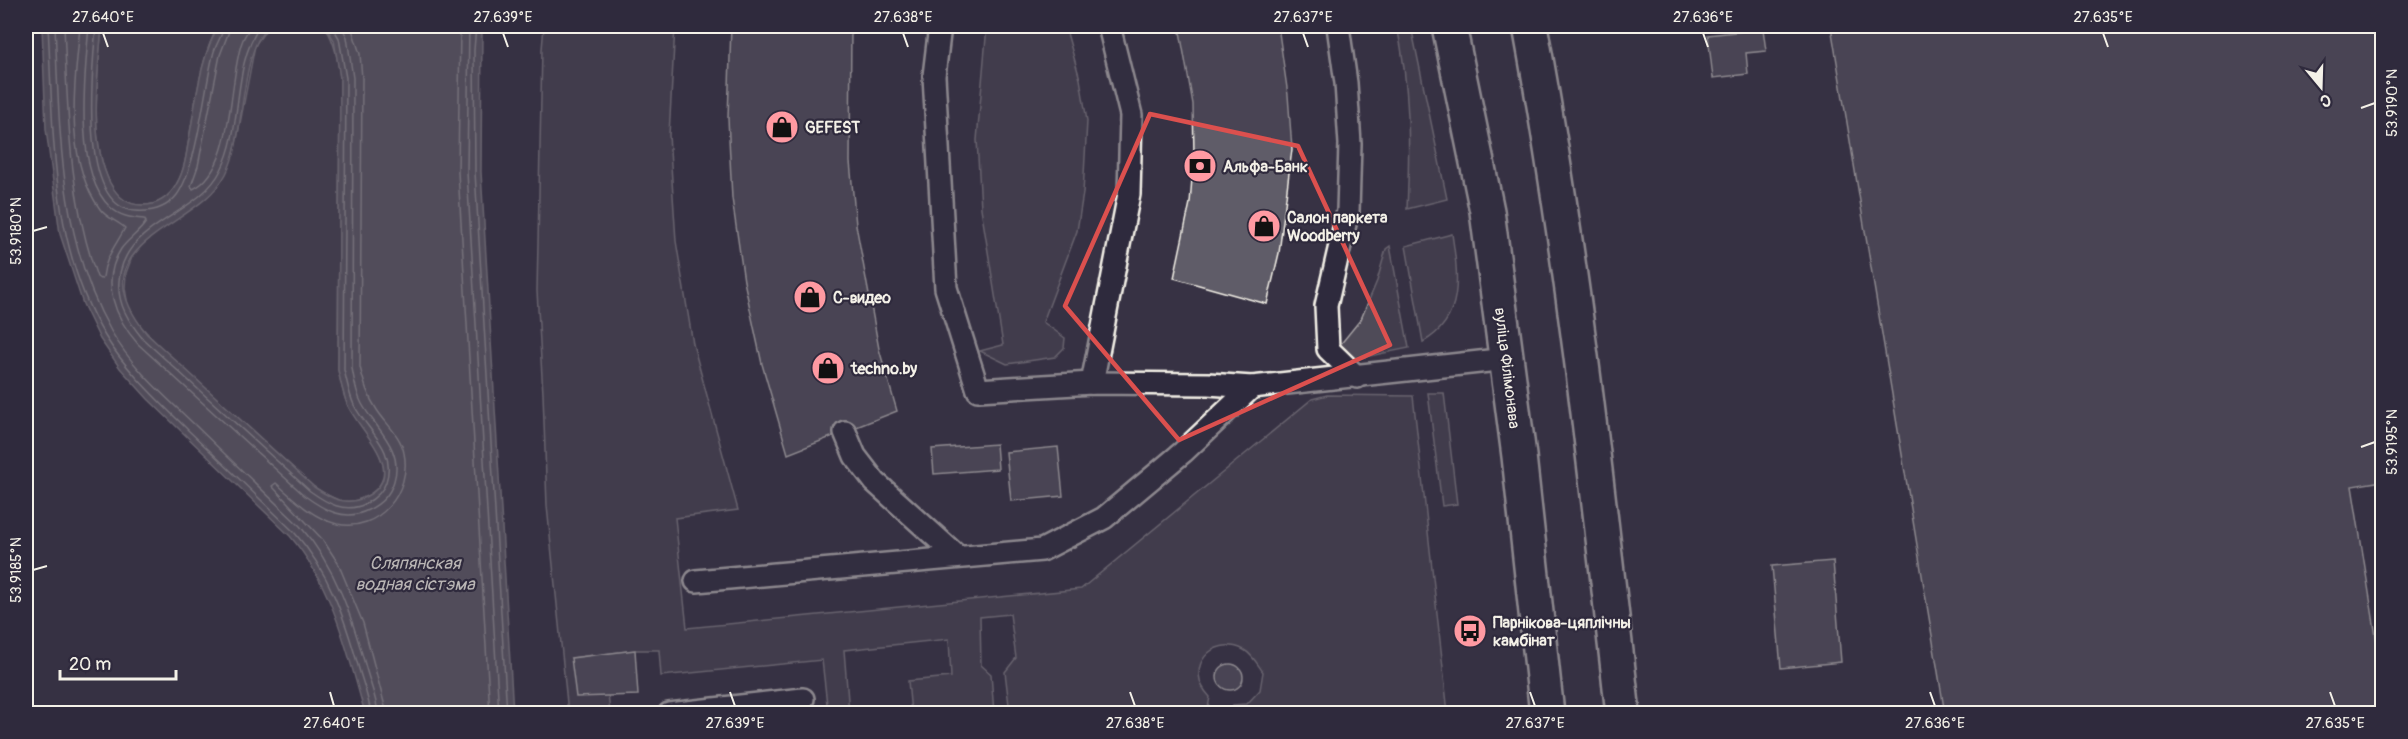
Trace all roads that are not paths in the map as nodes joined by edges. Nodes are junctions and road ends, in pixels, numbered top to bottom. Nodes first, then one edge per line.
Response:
1 (940, 26) edge
2 (1109, 26) edge
3 (1338, 26) edge
4 (1449, 26) edge
5 (1530, 26) edge
6 (1507, 359) junction
7 (1357, 377) junction
8 (1092, 383) junction
9 (1252, 387) junction
10 (845, 432) dead end
11 (958, 557) junction
12 (696, 581) dead end
13 (803, 699) dead end
14 (669, 714) edge
15 (1547, 714) edge
16 (1623, 714) edge

1 - 8 lane
2 - 8 lane
3 - 7 lane
4 - 6 main road, вуліца Філімонава
5 - 16 main road
6 - 7 lane
6 - 15 main road, вуліца Філімонава
7 - 9 lane
8 - 9 lane
9 - 11 lane
10 - 11 lane
11 - 12 lane
13 - 14 lane

